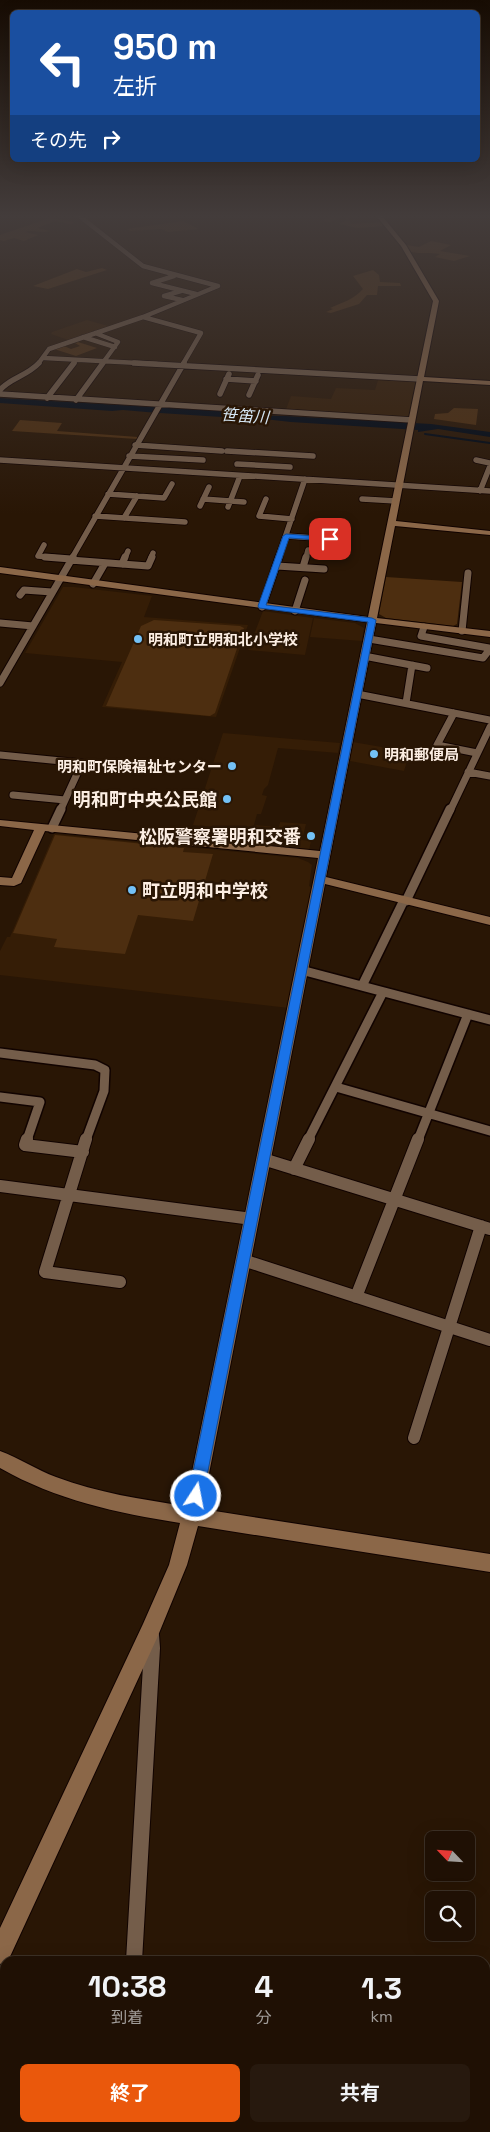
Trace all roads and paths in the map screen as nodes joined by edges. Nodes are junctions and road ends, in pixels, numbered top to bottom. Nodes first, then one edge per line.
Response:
1 (149, 314) edge
2 (433, 314) edge
3 (143, 317) junction
4 (95, 333) junction
5 (83, 338) junction
6 (115, 347) junction
7 (44, 358) junction
8 (76, 360) junction
9 (105, 361) junction
10 (182, 366) junction
11 (232, 368) junction
12 (261, 370) junction
13 (226, 379) junction
14 (420, 379) junction
15 (256, 380) junction
16 (490, 383) edge
17 (0, 390) edge
18 (0, 394) edge
19 (220, 394) dead end
20 (249, 395) dead end
21 (47, 398) junction
22 (76, 400) junction
23 (159, 405) junction
24 (412, 420) junction
25 (135, 445) junction
26 (242, 452) junction
27 (206, 454) dead end
28 (294, 455) junction
29 (130, 456) junction
30 (313, 456) dead end
31 (0, 460) edge
32 (202, 460) junction
33 (476, 460) dead end
34 (237, 464) junction
35 (490, 465) edge
36 (290, 467) junction
37 (122, 468) junction
38 (197, 473) junction
39 (232, 475) junction
40 (240, 476) junction
41 (286, 478) junction
42 (305, 479) junction
43 (172, 484) dead end
44 (366, 484) junction
45 (399, 486) junction
46 (209, 487) dead end
47 (480, 491) junction
48 (490, 491) edge
49 (108, 494) junction
50 (136, 496) junction
51 (203, 499) junction
52 (266, 499) dead end
53 (396, 501) junction
54 (244, 502) dead end
55 (229, 504) junction
56 (200, 506) dead end
57 (95, 516) junction
58 (124, 518) junction
59 (292, 519) junction
60 (185, 522) dead end
61 (391, 523) junction
62 (490, 533) edge
63 (286, 536) junction
64 (44, 545) dead end
65 (327, 548) dead end
66 (308, 550) dead end
67 (128, 551) dead end
68 (154, 553) dead end
69 (70, 560) junction
70 (122, 564) junction
71 (104, 565) dead end
72 (277, 566) junction
73 (303, 568) junction
74 (324, 569) dead end
75 (0, 570) edge
76 (468, 573) dead end
77 (60, 580) junction
78 (305, 580) dead end
79 (93, 584) junction
80 (52, 592) junction
81 (20, 595) dead end
82 (262, 606) junction
83 (295, 611) junction
84 (372, 620) junction
85 (0, 623) edge
86 (33, 626) junction
87 (424, 626) junction
88 (462, 631) junction
89 (490, 634) edge
90 (368, 639) junction
91 (490, 649) edge
92 (364, 656) junction
93 (412, 665) junction
94 (427, 668) dead end
95 (0, 683) edge
96 (357, 694) junction
97 (406, 703) junction
98 (454, 713) junction
99 (490, 720) edge
100 (490, 727) edge
101 (477, 753) junction
102 (0, 755) edge
103 (468, 772) junction
104 (490, 776) edge
105 (13, 795) dead end
106 (65, 800) junction
107 (0, 823) edge
108 (47, 828) junction
109 (324, 855) junction
110 (319, 879) junction
111 (0, 881) edge
112 (405, 901) junction
113 (490, 921) edge
114 (301, 970) junction
115 (362, 986) junction
116 (383, 992) junction
117 (468, 1014) junction
118 (490, 1020) edge
119 (0, 1053) edge
120 (336, 1087) junction
121 (0, 1097) edge
122 (428, 1113) junction
123 (490, 1131) edge
124 (83, 1152) junction
125 (263, 1159) junction
126 (294, 1169) junction
127 (0, 1186) edge
128 (70, 1195) junction
129 (394, 1200) junction
130 (252, 1219) junction
131 (485, 1228) edge
132 (243, 1260) junction
133 (120, 1282) dead end
134 (356, 1297) junction
135 (449, 1327) junction
136 (490, 1340) edge
137 (414, 1438) dead end
138 (0, 1459) edge
139 (192, 1514) junction
140 (490, 1563) edge
141 (150, 1631) junction
142 (0, 1953) edge
143 (134, 1956) edge

1 - 3 street
2 - 14 street
3 - 4 street
3 - 10 street
4 - 5 street
4 - 6 street
5 - 6 street
5 - 7 street
6 - 9 street
7 - 8 street
7 - 17 street
8 - 9 street
8 - 21 street
9 - 10 street
9 - 22 street
10 - 11 street
10 - 23 street
11 - 12 street
11 - 13 street
12 - 14 street
12 - 15 street
13 - 15 street
13 - 19 street
14 - 16 street
14 - 24 street
15 - 20 street
18 - 21 street
21 - 22 street
22 - 23 street
23 - 24 street
23 - 25 street
24 - 45 street
25 - 26 street
25 - 29 street
26 - 28 street
26 - 34 street
27 - 32 street
28 - 30 street
28 - 36 street
29 - 32 street
29 - 37 street
31 - 37 street
32 - 38 street
33 - 35 street
34 - 36 street
34 - 39 street
35 - 47 street
36 - 41 street
37 - 38 street
37 - 49 street
38 - 39 street
39 - 40 street
40 - 41 street
40 - 55 street
41 - 42 street
42 - 44 street
42 - 59 street
43 - 50 street
44 - 45 street
44 - 53 street
45 - 47 street
45 - 53 street
46 - 51 street
47 - 48 street
49 - 50 street
49 - 57 street
50 - 58 street
51 - 55 street
51 - 56 street
52 - 59 street
53 - 61 street
54 - 55 street
57 - 58 street
57 - 69 street
58 - 60 street
59 - 63 street
61 - 62 street
61 - 84 street
63 - 65 street
63 - 72 street
64 - 69 street
66 - 73 street
67 - 70 street
68 - 70 street
69 - 70 street
69 - 77 street
71 - 79 street
72 - 73 street
72 - 82 street
73 - 74 street
75 - 77 street
76 - 88 street
77 - 79 street
77 - 80 street
78 - 83 street
79 - 82 street
80 - 81 street
80 - 86 street
82 - 83 street
83 - 84 street
84 - 87 street
84 - 90 street
85 - 86 street
86 - 95 street
87 - 88 street
87 - 91 street
88 - 89 street
90 - 91 street
90 - 92 street
92 - 93 street
92 - 96 street
93 - 94 street
93 - 97 street
96 - 97 street
96 - 109 street
97 - 98 street
98 - 99 street
98 - 101 street
100 - 101 street
101 - 103 street
102 - 106 street
103 - 104 street
103 - 112 street
105 - 106 street
106 - 108 street
107 - 108 street
108 - 109 street
108 - 111 street
109 - 110 street
110 - 112 street
110 - 114 street
112 - 113 street
112 - 115 street
114 - 115 street
114 - 125 street
115 - 116 street
116 - 117 street
116 - 120 street
117 - 118 street
117 - 122 street
119 - 124 street
120 - 122 street
120 - 126 street
121 - 124 street
122 - 123 street
122 - 129 street
124 - 128 street
125 - 126 street
125 - 130 street
126 - 129 street
127 - 128 street
128 - 130 street
128 - 133 street
129 - 131 street
129 - 134 street
130 - 132 street
131 - 135 street
132 - 134 street
132 - 139 street
134 - 135 street
135 - 136 street
135 - 137 street
138 - 139 street
139 - 140 street
139 - 141 street
141 - 142 street
141 - 143 street

